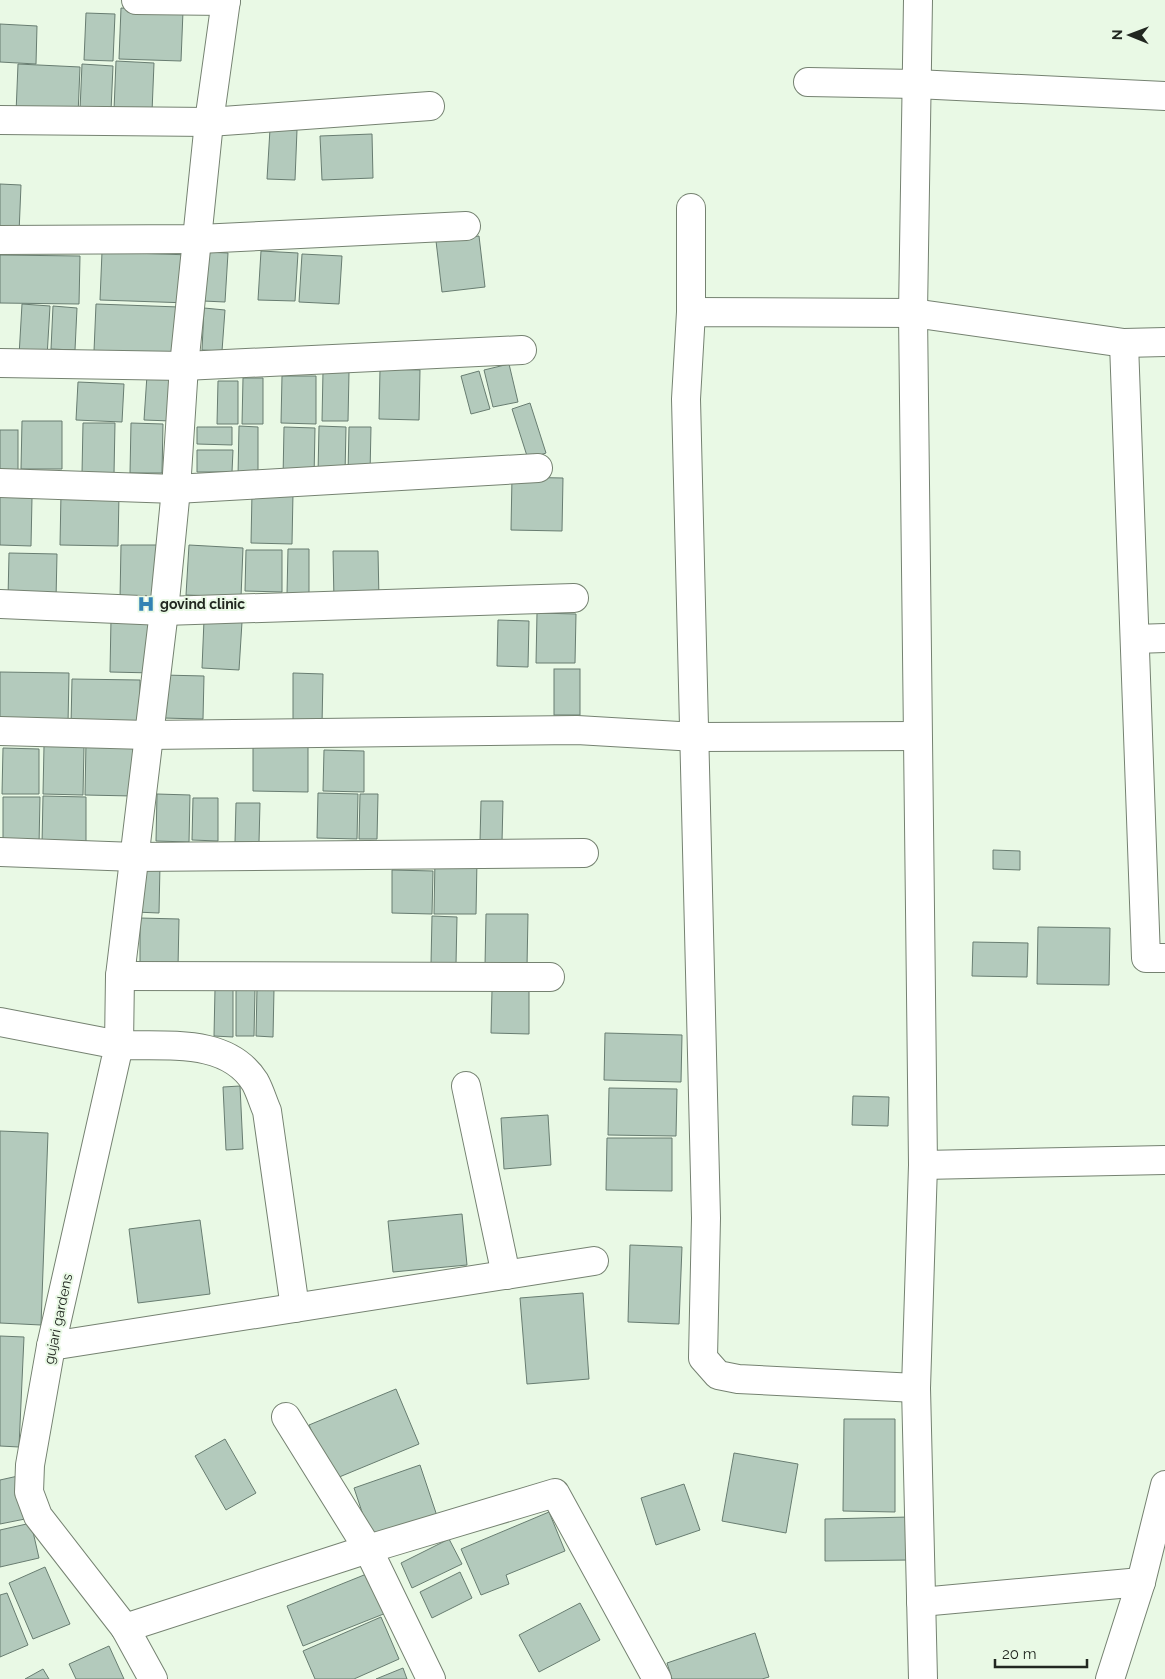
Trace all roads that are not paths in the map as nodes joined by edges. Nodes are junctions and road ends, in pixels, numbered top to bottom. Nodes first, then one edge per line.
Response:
1 (136, 0) edge
2 (226, 0) edge
3 (918, 0) edge
4 (808, 82) dead end
5 (916, 84) junction
6 (1165, 96) edge
7 (430, 106) dead end
8 (0, 120) edge
9 (209, 122) junction
10 (691, 208) dead end
11 (466, 226) dead end
12 (199, 239) junction
13 (0, 240) edge
14 (691, 312) junction
15 (913, 314) junction
16 (1165, 342) edge
17 (1124, 343) junction
18 (522, 350) dead end
19 (0, 363) edge
20 (184, 366) junction
21 (538, 468) dead end
22 (0, 483) edge
23 (176, 489) junction
24 (574, 598) dead end
25 (0, 604) edge
26 (164, 611) junction
27 (1135, 638) junction
28 (1165, 638) edge
29 (0, 732) edge
30 (147, 735) junction
31 (916, 736) junction
32 (696, 737) junction
33 (0, 852) edge
34 (584, 853) dead end
35 (135, 857) junction
36 (1165, 958) edge
37 (120, 976) junction
38 (550, 977) dead end
39 (0, 1022) edge
40 (119, 1045) junction
41 (466, 1086) dead end
42 (1165, 1160) edge
43 (923, 1165) junction
44 (594, 1261) dead end
45 (506, 1275) junction
46 (295, 1308) junction
47 (51, 1346) junction
48 (916, 1388) junction
49 (286, 1417) dead end
50 (1165, 1485) edge
51 (368, 1548) junction
52 (1141, 1582) junction
53 (921, 1602) junction
54 (125, 1628) junction
55 (154, 1679) edge
56 (431, 1679) edge
57 (657, 1679) edge
58 (923, 1679) edge
59 (1110, 1679) edge

1 - 2 street
2 - 9 street, gujari gardens
3 - 5 street
4 - 5 street
5 - 6 street
5 - 15 street
7 - 9 street
8 - 9 street
9 - 12 street, gujari gardens
10 - 14 street
11 - 12 street
12 - 13 street
12 - 20 street, gujari gardens
14 - 15 street
14 - 32 street
15 - 17 street
15 - 31 street
16 - 17 street
17 - 27 street
18 - 20 street
19 - 20 street
20 - 23 street, gujari gardens
21 - 23 street
22 - 23 street
23 - 26 street, gujari gardens
24 - 26 street
25 - 26 street
26 - 30 street, gujari gardens
27 - 28 street
27 - 36 street
29 - 30 street
30 - 32 street
30 - 35 street, gujari gardens
31 - 32 street
31 - 43 street
32 - 48 street
33 - 35 street
34 - 35 street
35 - 37 street, gujari gardens
37 - 38 street
37 - 40 street, gujari gardens
39 - 40 street
40 - 46 street
40 - 47 street, gujari gardens
41 - 45 street
42 - 43 street
43 - 48 street
44 - 45 street
45 - 46 street
46 - 47 street
47 - 54 street, gujari gardens
48 - 53 street
49 - 51 street
50 - 52 street
51 - 54 street
51 - 56 street
51 - 57 street
52 - 53 street
52 - 59 street
53 - 58 street
54 - 55 street, gujari gardens

